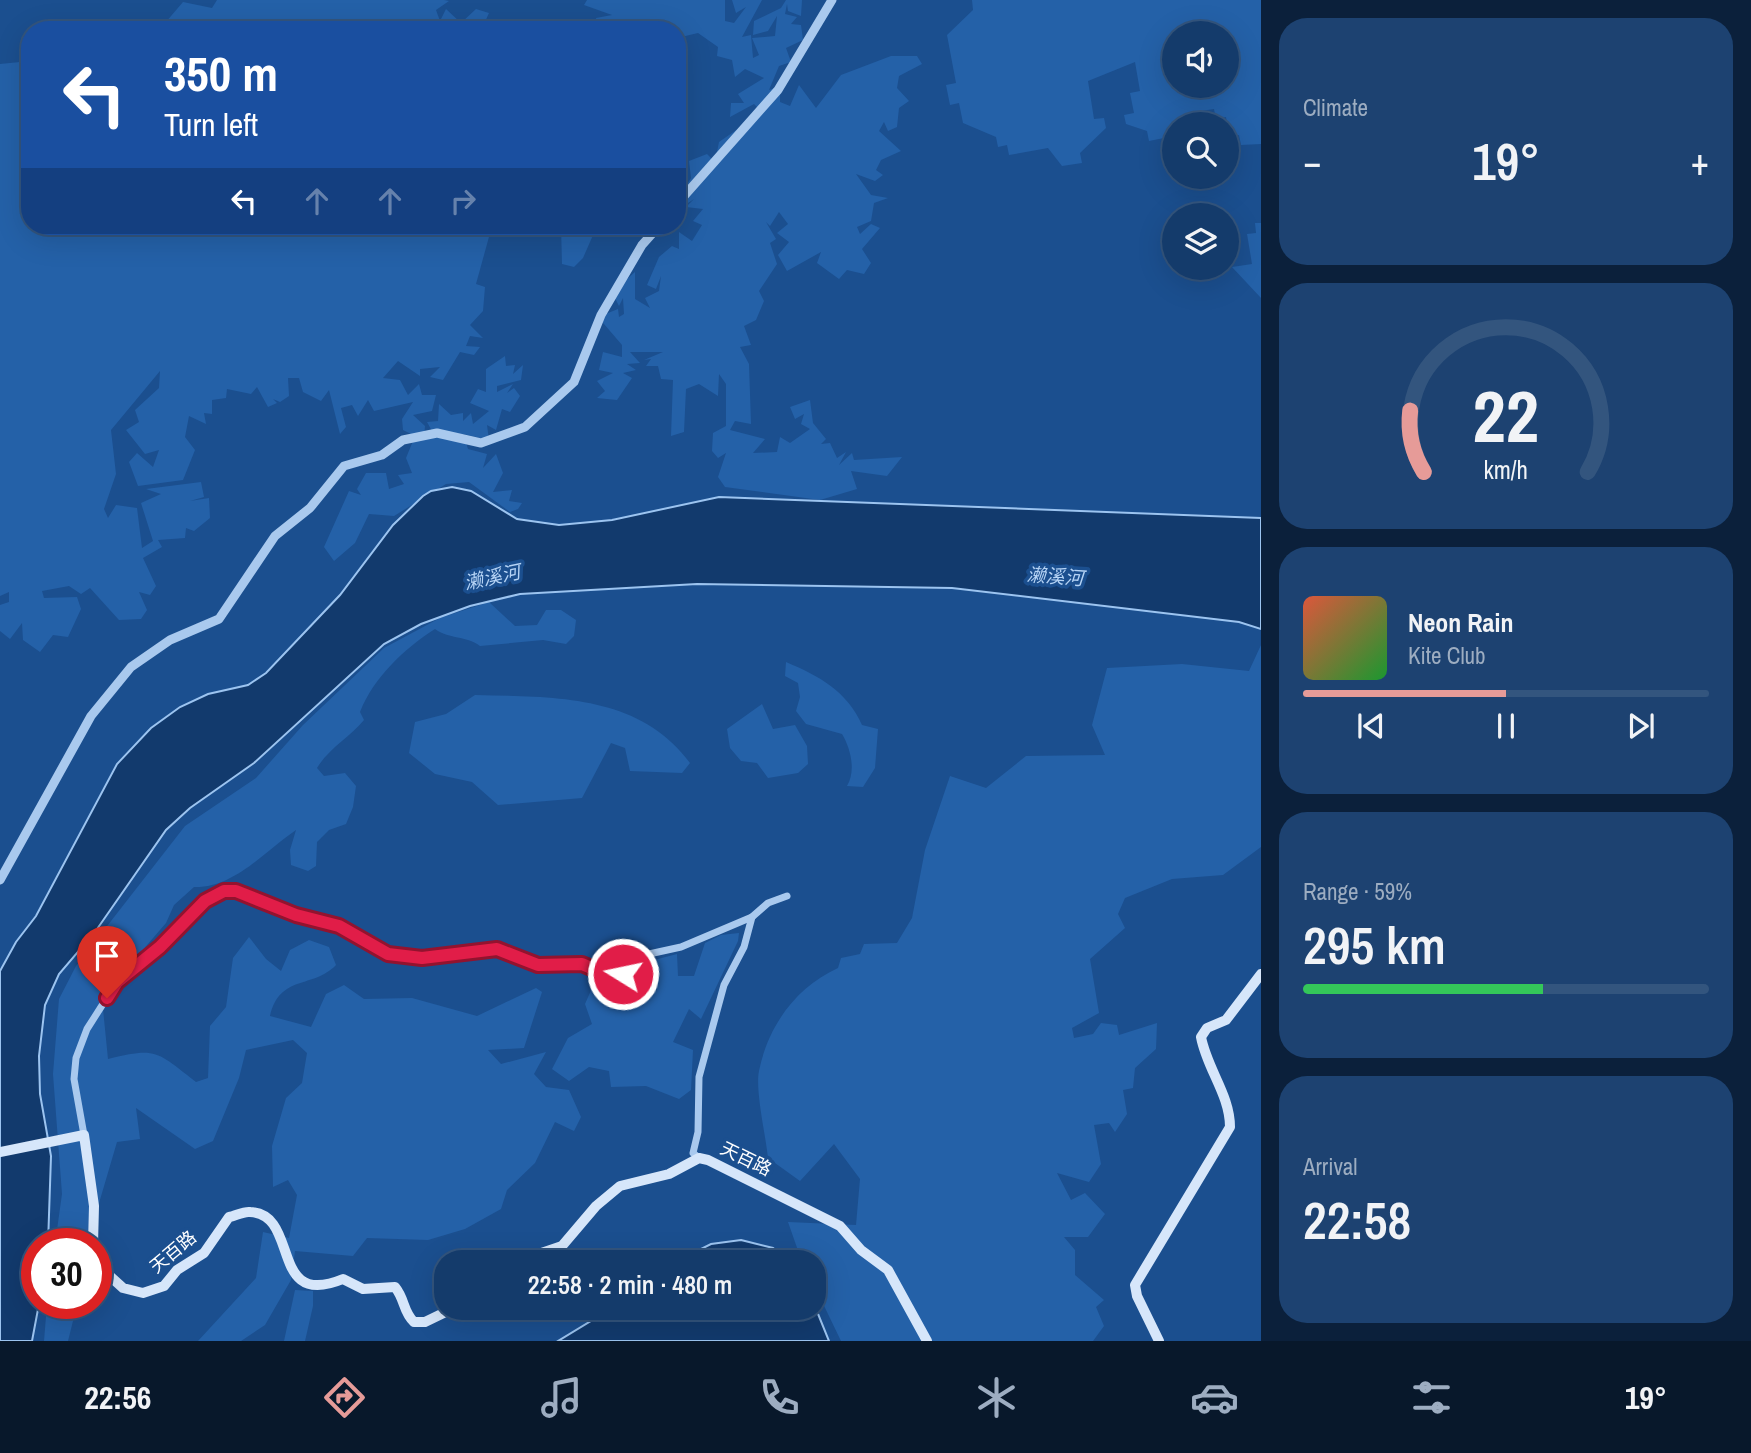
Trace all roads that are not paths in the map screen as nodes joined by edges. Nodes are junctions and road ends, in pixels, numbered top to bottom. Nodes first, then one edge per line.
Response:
1 (832, 0) edge
2 (686, 195) edge
3 (651, 235) edge
4 (0, 880) edge
5 (788, 896) dead end
6 (752, 917) junction
7 (1261, 974) edge
8 (84, 1135) junction
9 (0, 1152) edge
10 (698, 1158) junction
11 (93, 1228) edge
12 (550, 1250) edge
13 (112, 1278) edge
14 (434, 1318) edge
15 (927, 1341) edge
16 (1159, 1341) edge

1 - 2 street
3 - 4 street
5 - 6 street
6 - 8 street
6 - 10 street
7 - 16 main road
8 - 9 main road
8 - 11 main road
10 - 12 main road, 天百路
10 - 15 main road, 天百路
13 - 14 main road, 天百路

